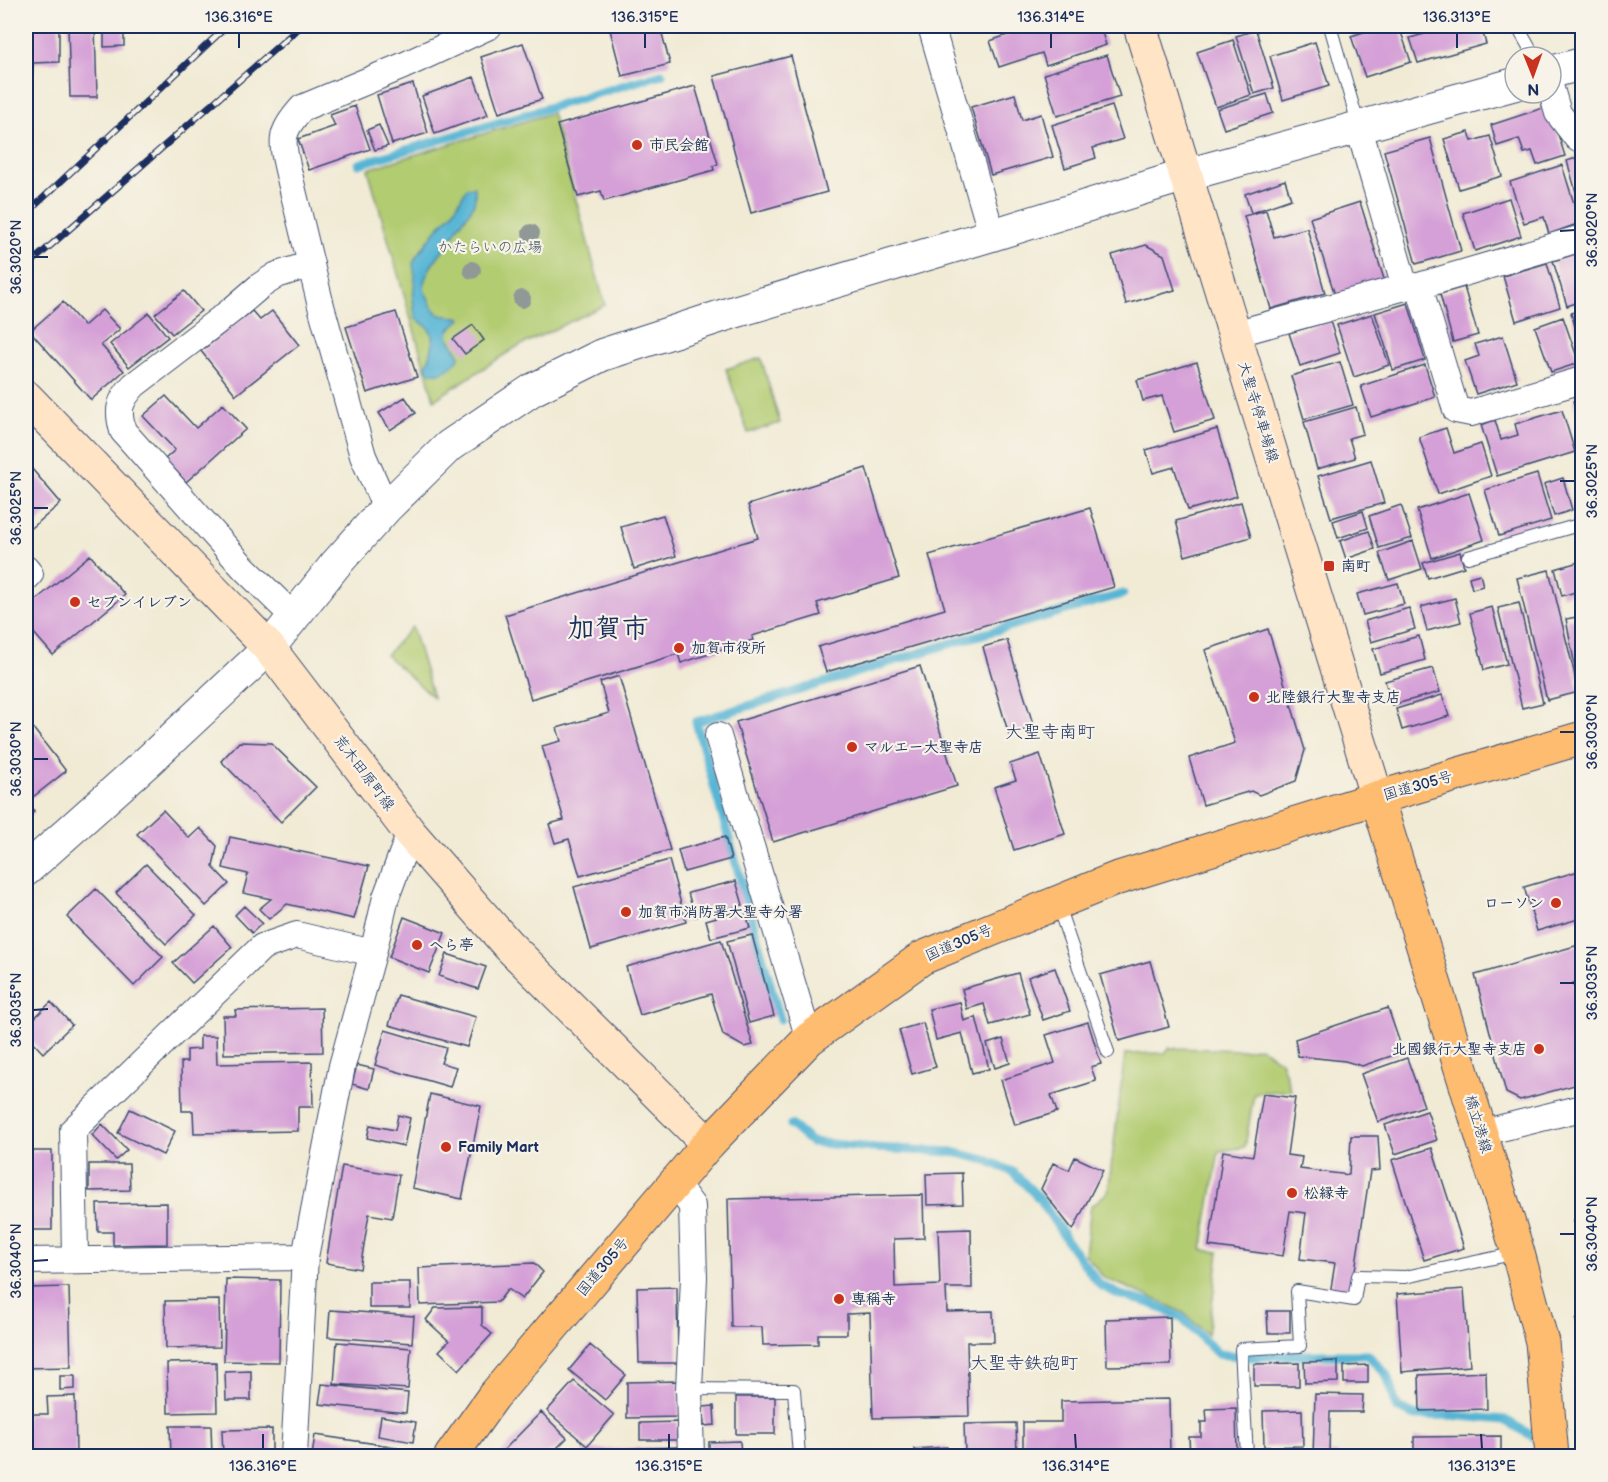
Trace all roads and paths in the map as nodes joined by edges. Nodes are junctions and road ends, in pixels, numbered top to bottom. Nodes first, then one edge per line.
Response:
1 (489, 26) edge
2 (931, 26) edge
3 (1140, 26) edge
4 (1330, 26) edge
5 (1517, 26) edge
6 (1528, 45) edge
7 (1582, 64) edge
8 (1563, 69) edge
9 (1503, 87) edge
10 (1556, 105) edge
11 (1359, 128) junction
12 (1582, 141) edge
13 (1186, 175) junction
14 (992, 235) junction
15 (1582, 238) edge
16 (310, 264) junction
17 (1412, 286) junction
18 (1234, 334) junction
19 (1582, 380) edge
20 (26, 398) edge
21 (386, 508) junction
22 (1582, 524) edge
23 (1468, 557) dead end
24 (26, 569) edge
25 (26, 579) edge
26 (294, 617) junction
27 (269, 648) junction
28 (718, 736) dead end
29 (1582, 738) edge
30 (1377, 798) junction
31 (410, 833) junction
32 (26, 870) edge
33 (1057, 902) junction
34 (373, 953) junction
35 (809, 1039) junction
36 (1108, 1052) dead end
37 (1582, 1108) edge
38 (1481, 1133) junction
39 (708, 1144) junction
40 (675, 1183) junction
41 (1518, 1253) junction
42 (305, 1257) junction
43 (75, 1259) junction
44 (26, 1261) edge
45 (689, 1389) junction
46 (294, 1456) edge
47 (451, 1456) edge
48 (691, 1456) edge
49 (799, 1456) edge
50 (1247, 1456) edge
51 (1552, 1456) edge

1 - 16 street
2 - 14 street
3 - 13 main road, 大聖寺停車場線
4 - 11 lane
5 - 6 lane
7 - 8 street
9 - 11 street
10 - 12 street
11 - 13 street
11 - 17 street
13 - 14 street
13 - 18 main road, 大聖寺停車場線
14 - 21 street
15 - 17 street
16 - 21 street
16 - 26 street
17 - 18 street
17 - 19 street
18 - 30 main road, 大聖寺停車場線
20 - 27 main road, 荒木田原町線
21 - 26 street
22 - 23 lane
24 - 25 street
26 - 27 street
27 - 31 main road, 荒木田原町線
27 - 32 street
28 - 35 street
29 - 30 main road, 国道305号
30 - 33 main road, 国道305号
30 - 38 main road, 橋立港線
31 - 34 street
31 - 39 main road, 荒木田原町線
33 - 35 main road, 国道305号
33 - 36 lane
34 - 42 street
34 - 43 street
35 - 39 main road, 国道305号
37 - 38 street
38 - 41 main road, 橋立港線
39 - 40 main road, 国道305号
40 - 45 street
40 - 47 main road, 国道305号
41 - 50 lane
41 - 51 main road, 橋立港線
42 - 43 street
42 - 46 street
43 - 44 street
45 - 48 street
45 - 49 lane

